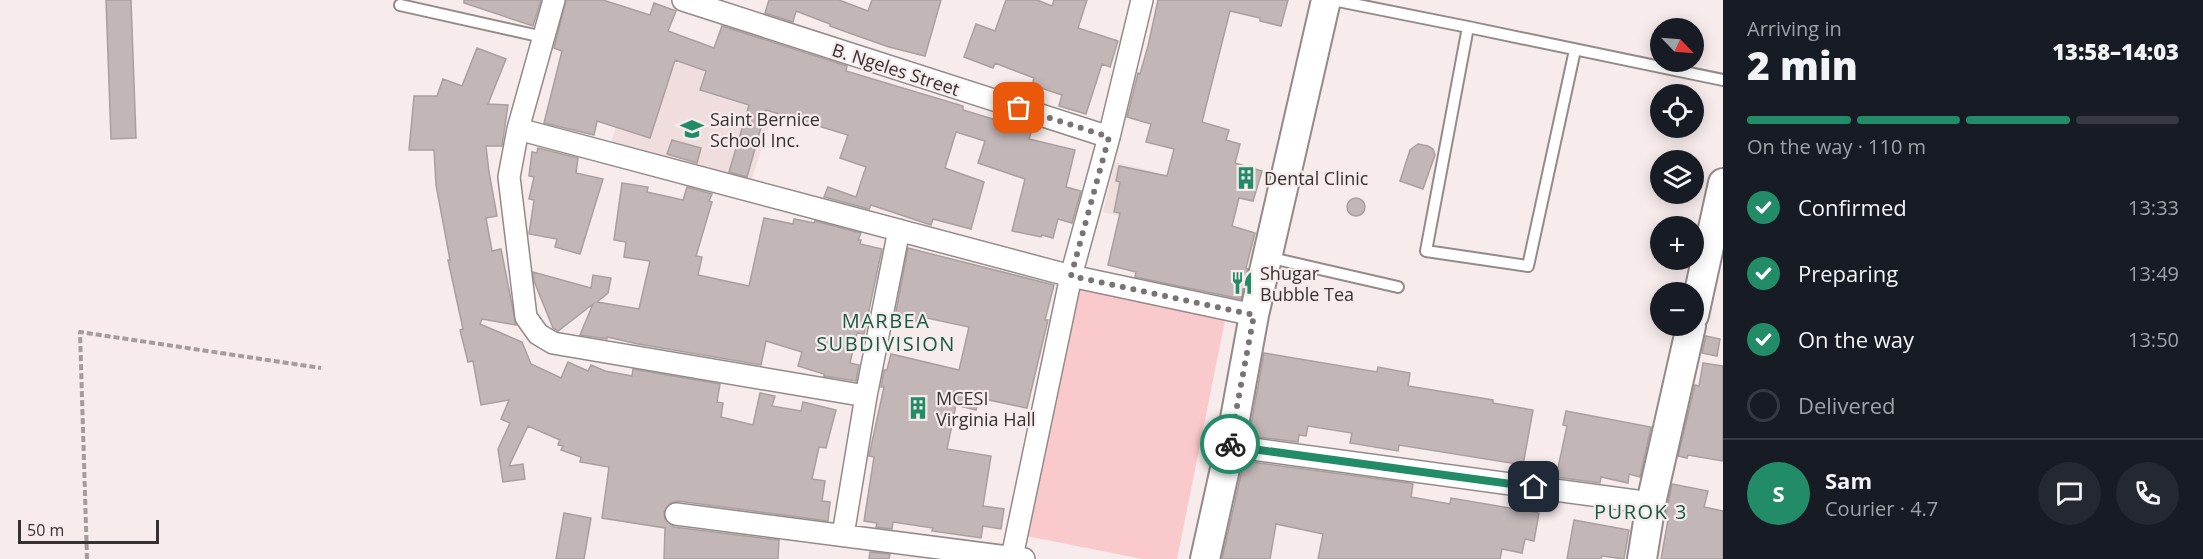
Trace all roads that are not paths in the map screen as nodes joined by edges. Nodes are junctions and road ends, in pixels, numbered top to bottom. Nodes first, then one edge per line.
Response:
1 (554, 0) edge
2 (683, 0) edge
3 (1142, 0) edge
4 (1326, 0) edge
5 (1334, 0) edge
6 (400, 5) dead end
7 (1468, 27) junction
8 (543, 37) junction
9 (1575, 50) junction
10 (1723, 80) edge
11 (518, 129) junction
12 (1109, 137) junction
13 (1723, 183) edge
14 (899, 230) junction
15 (1267, 257) junction
16 (1071, 276) junction
17 (1701, 282) edge
18 (1398, 287) dead end
19 (1254, 315) junction
20 (1689, 336) edge
21 (866, 396) junction
22 (1230, 446) junction
23 (1652, 503) junction
24 (676, 514) dead end
25 (843, 535) junction
26 (1018, 558) edge
27 (1205, 559) edge
28 (1642, 559) edge

1 - 8 street
2 - 12 street, B. Ngeles Street
3 - 12 street
4 - 15 street
5 - 7 lane
6 - 8 lane
7 - 9 lane
7 - 9 lane
8 - 11 street
9 - 10 lane
11 - 14 street
11 - 21 street
12 - 16 street
13 - 17 street
14 - 16 street
14 - 21 street
15 - 18 lane
15 - 19 street
16 - 19 street
16 - 26 street
19 - 22 street
20 - 23 street
21 - 25 street
22 - 23 street
22 - 27 street
23 - 28 street
24 - 25 street
25 - 26 street

